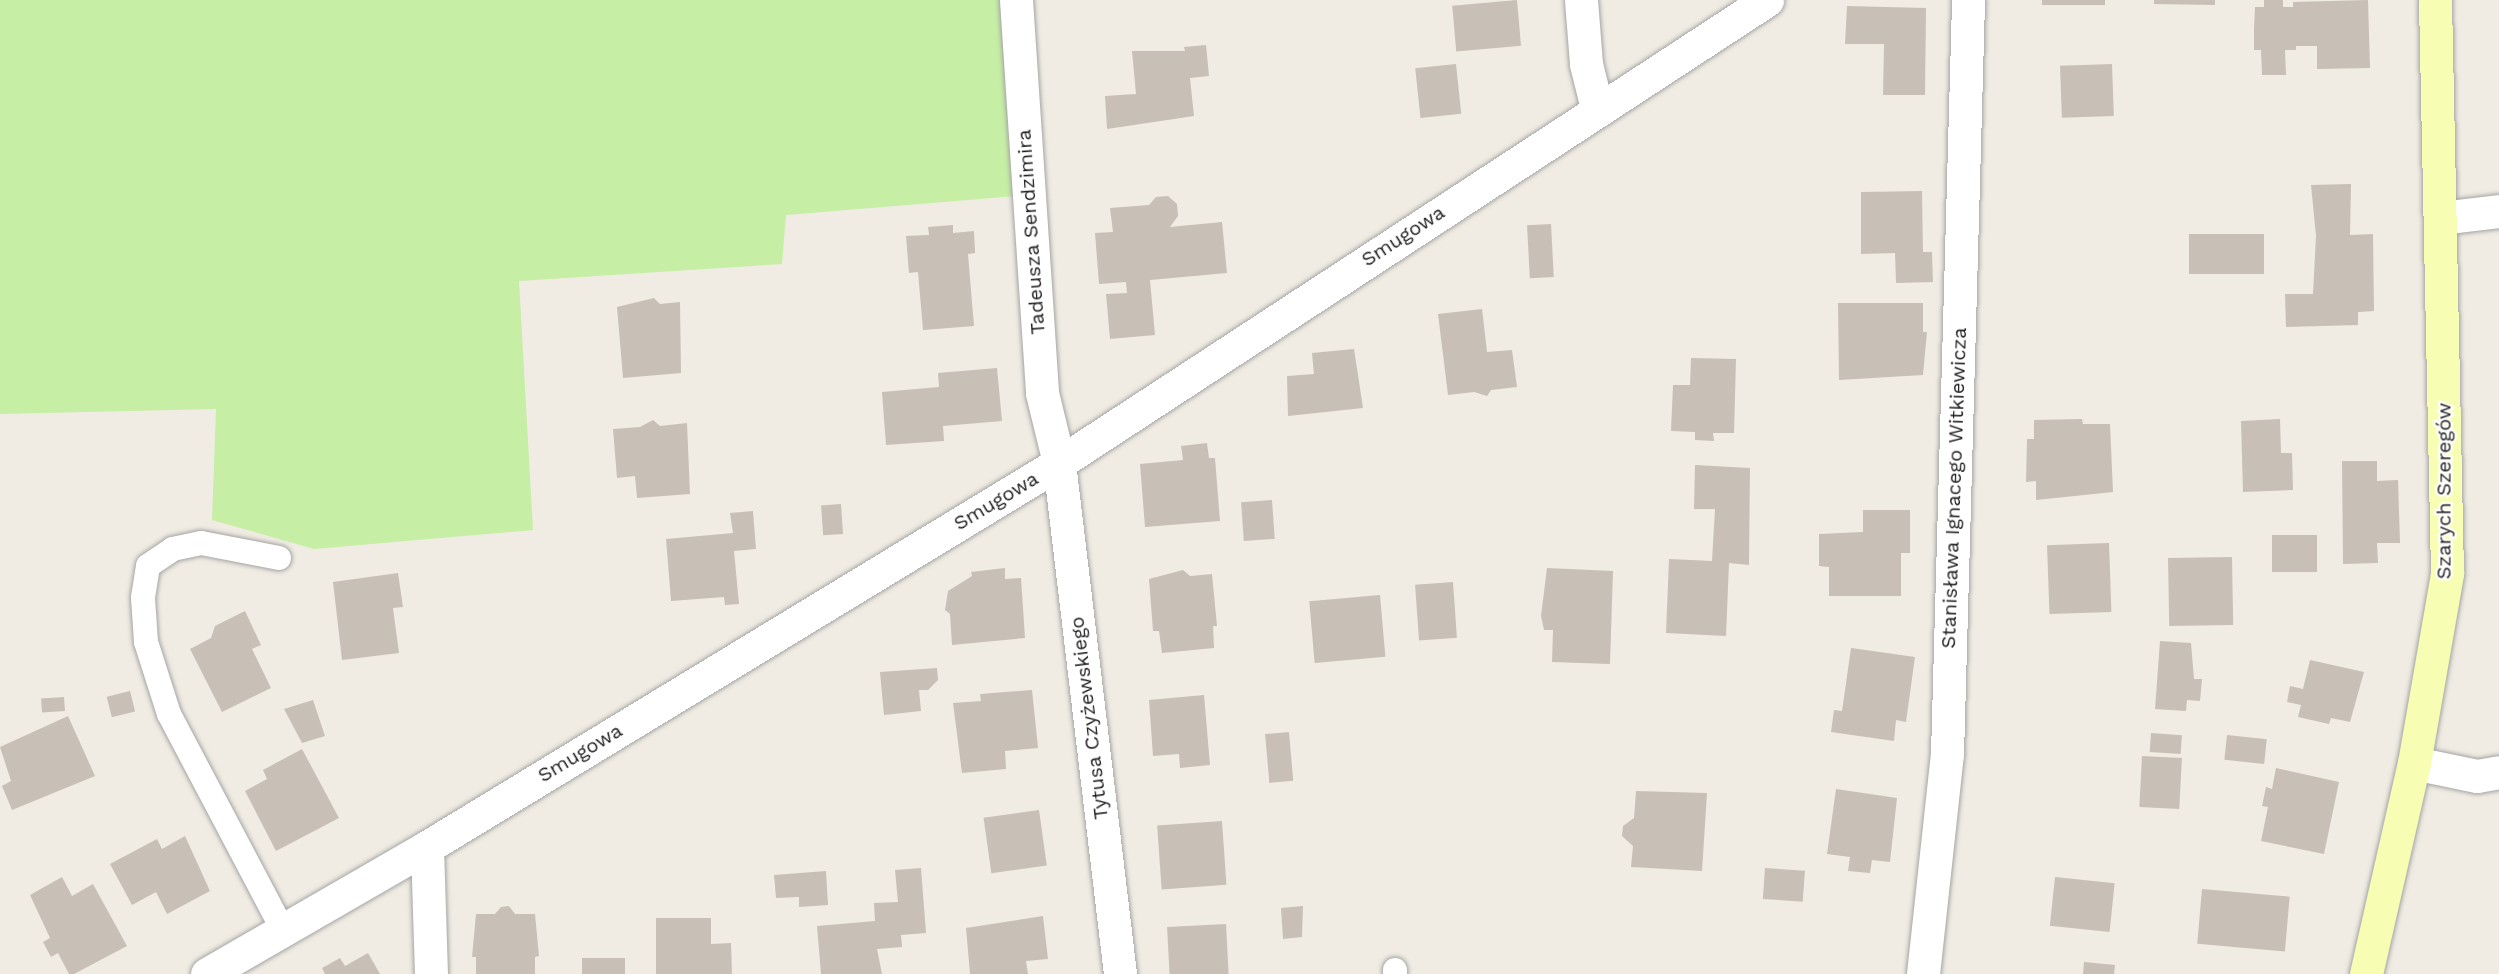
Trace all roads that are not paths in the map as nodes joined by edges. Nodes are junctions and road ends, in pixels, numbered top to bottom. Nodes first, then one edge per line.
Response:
1 (1016, 0) edge
2 (1581, 0) edge
3 (1767, 0) edge
4 (1968, 0) edge
5 (2435, 0) edge
6 (1598, 108) junction
7 (2499, 211) edge
8 (2441, 218) junction
9 (1059, 463) junction
10 (279, 558) dead end
11 (2414, 763) junction
12 (2499, 772) edge
13 (427, 847) junction
14 (283, 930) junction
15 (207, 974) edge
16 (432, 974) edge
17 (1120, 974) edge
18 (1923, 974) edge
19 (2367, 974) edge

1 - 9 street, Tadeusza Sendzimira
2 - 6 street
3 - 6 street, Smugowa
4 - 18 street, Stanisława Ignacego Witkiewicza
5 - 8 street, Szarych Szeregów
6 - 9 street, Smugowa
7 - 8 street
8 - 11 street, Szarych Szeregów
9 - 13 street, Smugowa
9 - 17 street, Tytusa Czyżewskiego
10 - 14 lane
11 - 12 street
11 - 19 street, Szarych Szeregów
13 - 14 street, Smugowa
13 - 16 street
14 - 15 street, Smugowa

